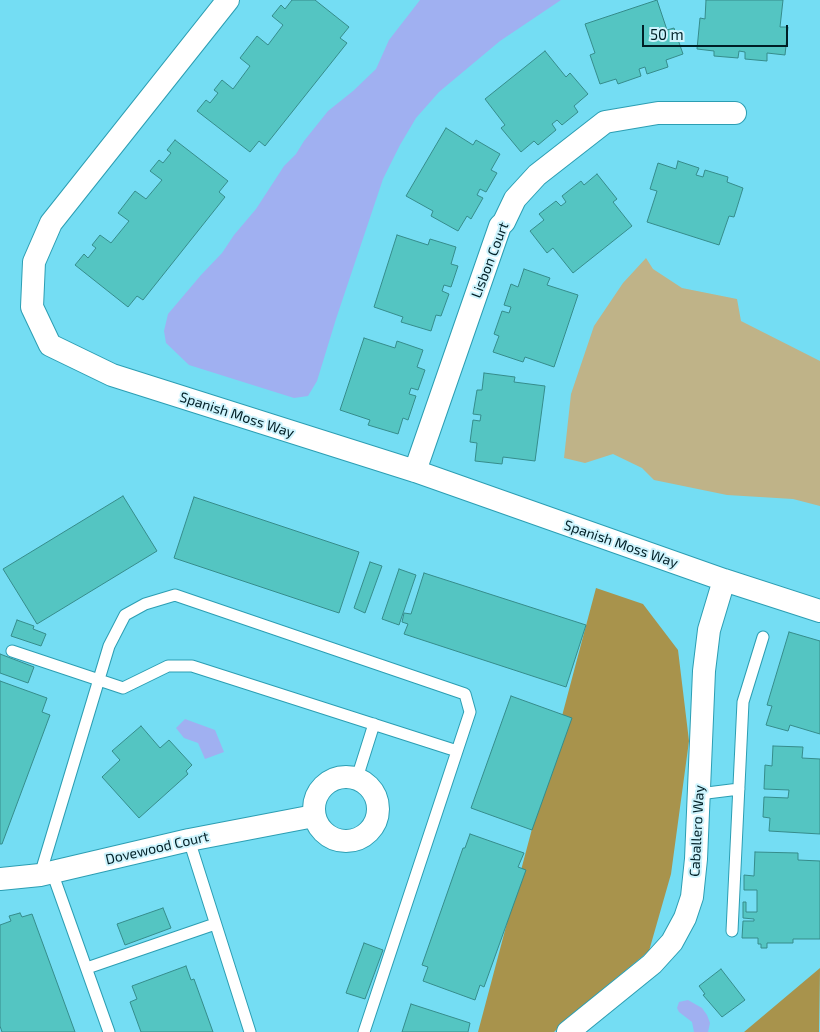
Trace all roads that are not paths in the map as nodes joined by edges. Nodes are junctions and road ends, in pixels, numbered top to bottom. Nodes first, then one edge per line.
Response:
1 (228, 0) edge
2 (735, 113) dead end
3 (415, 471) junction
4 (724, 580) junction
5 (820, 611) edge
6 (763, 637) dead end
7 (12, 651) dead end
8 (99, 679) junction
9 (374, 724) junction
10 (458, 751) junction
11 (356, 778) junction
12 (739, 789) junction
13 (699, 794) junction
14 (314, 816) junction
15 (189, 840) junction
16 (46, 873) junction
17 (0, 879) edge
18 (215, 924) junction
19 (732, 931) dead end
20 (87, 968) junction
21 (109, 1032) edge
22 (250, 1032) edge
23 (364, 1032) edge
24 (568, 1032) edge

1 - 3 street, Spanish Moss Way
2 - 3 street, Lisbon Court
3 - 4 street, Spanish Moss Way
4 - 5 street, Spanish Moss Way
4 - 13 street, Caballero Way
6 - 12 lane
7 - 8 lane
8 - 9 lane
8 - 10 lane
8 - 16 lane
9 - 10 lane
9 - 11 lane
10 - 23 lane
11 - 14 street
11 - 14 street
12 - 13 lane
12 - 19 lane
13 - 24 street, Caballero Way
14 - 15 street, Dovewood Court
15 - 16 street, Dovewood Court
15 - 18 lane
16 - 17 street, Dovewood Court
16 - 20 lane
18 - 20 lane
18 - 22 lane
20 - 21 lane

